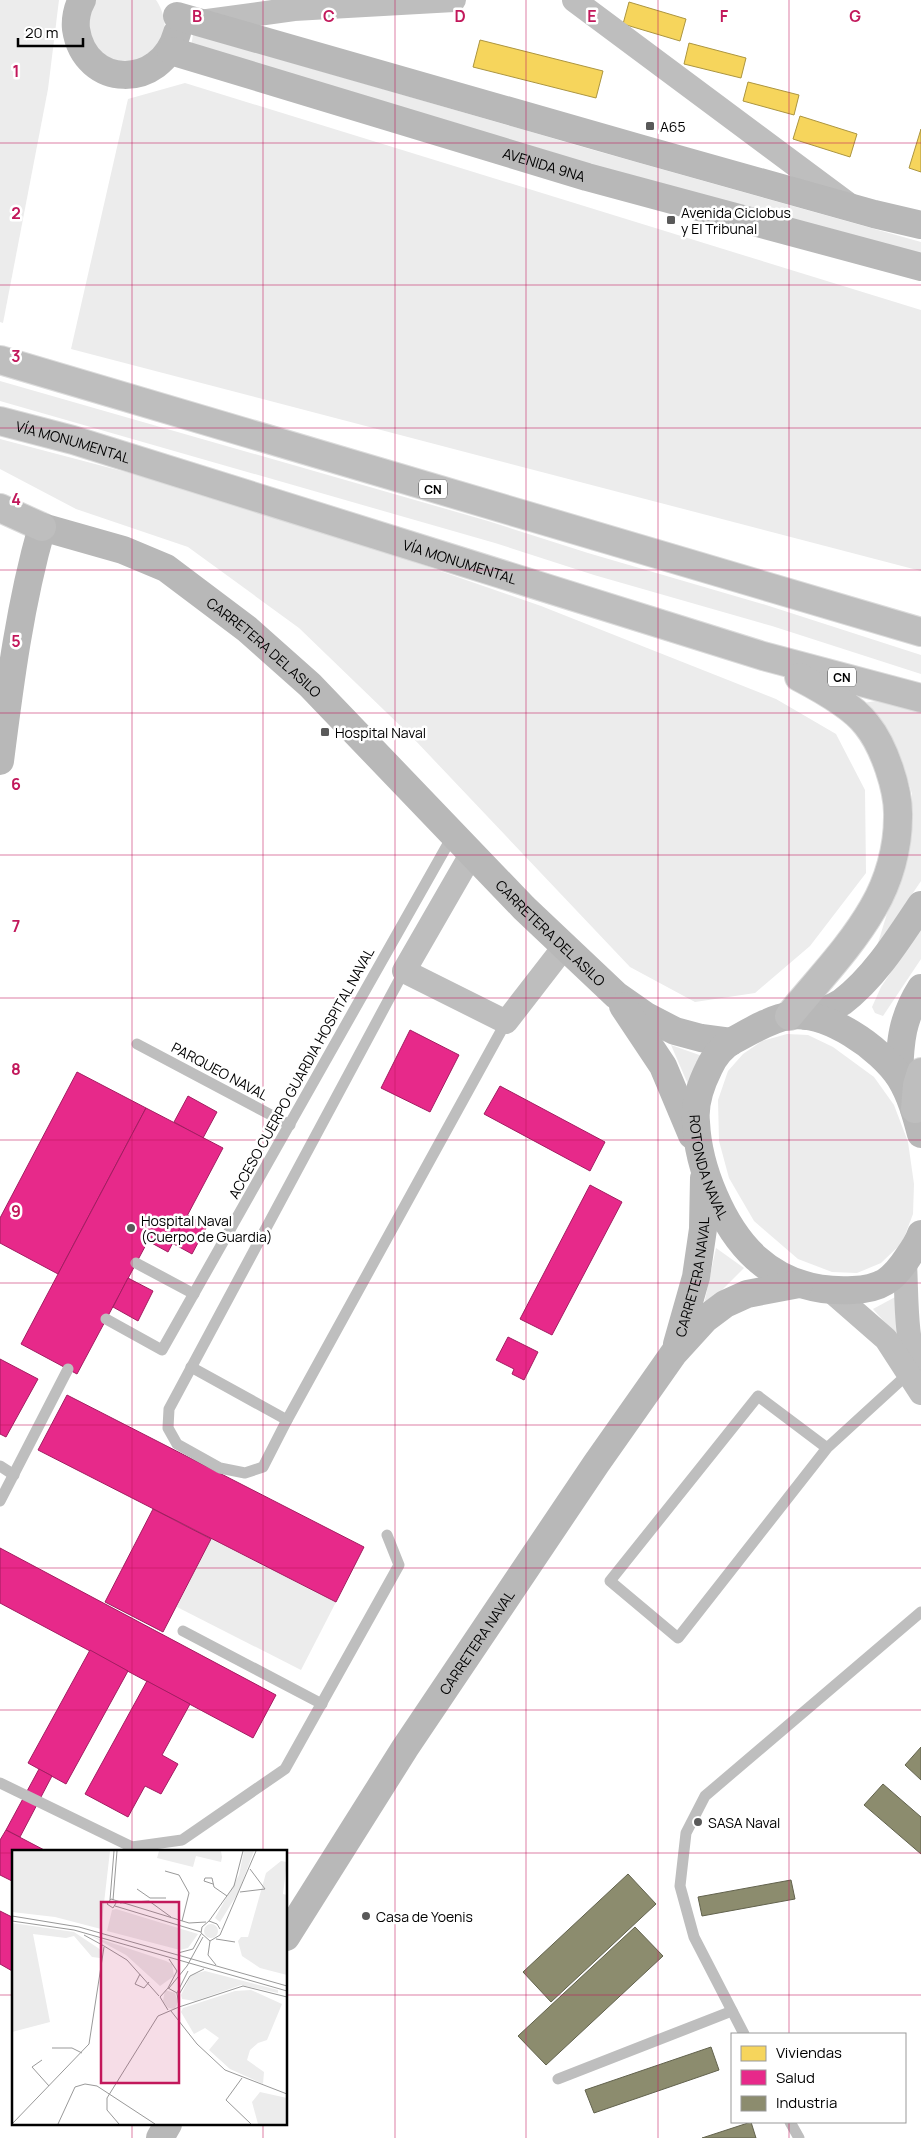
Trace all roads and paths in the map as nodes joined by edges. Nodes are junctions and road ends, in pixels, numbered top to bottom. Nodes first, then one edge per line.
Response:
1 (82, 0) edge
2 (454, 0) edge
3 (574, 0) edge
4 (183, 13) edge
5 (171, 50) junction
6 (854, 208) junction
7 (921, 225) edge
8 (921, 268) edge
9 (0, 360) edge
10 (0, 421) edge
11 (0, 508) edge
12 (42, 528) junction
13 (921, 611) edge
14 (867, 615) junction
15 (921, 632) edge
16 (763, 656) junction
17 (5, 674) edge
18 (921, 698) edge
19 (0, 761) edge
20 (463, 843) junction
21 (921, 906) edge
22 (564, 947) junction
23 (404, 971) junction
24 (921, 988) edge
25 (616, 995) junction
26 (797, 1016) junction
27 (506, 1022) junction
28 (731, 1042) junction
29 (137, 1044) dead end
30 (910, 1074) edge
31 (918, 1122) edge
32 (290, 1124) junction
33 (702, 1159) junction
34 (920, 1237) edge
35 (905, 1262) junction
36 (136, 1263) dead end
37 (799, 1284) junction
38 (831, 1291) junction
39 (194, 1294) junction
40 (106, 1320) dead end
41 (674, 1353) junction
42 (191, 1367) junction
43 (68, 1369) dead end
44 (917, 1384) edge
45 (287, 1420) junction
46 (827, 1448) junction
47 (0, 1466) edge
48 (14, 1475) junction
49 (0, 1501) edge
50 (387, 1535) dead end
51 (921, 1612) edge
52 (183, 1631) dead end
53 (322, 1704) junction
54 (0, 1784) edge
55 (288, 1934) edge
56 (732, 2011) junction
57 (743, 2033) edge
58 (558, 2080) dead end
59 (791, 2123) edge
60 (167, 2126) edge
61 (160, 2138) edge
62 (799, 2138) edge

1 - 5 main road
2 - 4 street
3 - 6 street
4 - 5 main road
4 - 6 main road
5 - 8 main road, AVENIDA 9NA
6 - 7 main road
9 - 14 highway, CN
10 - 16 highway, VÍA MONUMENTAL / CN
11 - 12 highway
12 - 17 main road
12 - 20 main road, CARRETERA DEL ASILO
13 - 14 highway
14 - 15 highway, CN
16 - 18 highway, VÍA MONUMENTAL / CN
16 - 26 highway
17 - 19 main road
20 - 22 main road, CARRETERA DEL ASILO
20 - 23 street
20 - 32 lane, ACCESO CUERPO GUARDIA HOSPITAL NAVAL
21 - 26 main road
22 - 25 main road, CARRETERA DEL ASILO
22 - 27 street
23 - 27 street
23 - 42 lane
24 - 30 main road
25 - 28 main road, CARRETERA DEL ASILO
25 - 33 main road, CARRETERA DEL ASILO
26 - 28 main road, ROTONDA NAVAL
26 - 30 main road
27 - 45 lane
28 - 33 main road, ROTONDA NAVAL
29 - 32 lane, PARQUEO NAVAL
30 - 31 highway
32 - 39 lane, ACCESO CUERPO GUARDIA HOSPITAL NAVAL
33 - 37 main road, ROTONDA NAVAL
33 - 41 main road, CARRETERA NAVAL
34 - 35 main road, ROTONDA NAVAL
35 - 38 main road, ROTONDA NAVAL
35 - 44 street
36 - 39 lane
37 - 38 main road, ROTONDA NAVAL
37 - 41 main road, CARRETERA NAVAL
38 - 44 street
39 - 40 lane, ACCESO CUERPO GUARDIA HOSPITAL NAVAL
41 - 55 main road, CARRETERA NAVAL
42 - 45 lane
42 - 45 lane
43 - 48 lane
44 - 46 lane
46 - 46 lane
47 - 48 lane
48 - 49 lane
50 - 53 lane
51 - 56 lane
52 - 53 lane
53 - 54 lane
56 - 57 lane
56 - 58 lane
59 - 62 lane
60 - 61 main road

